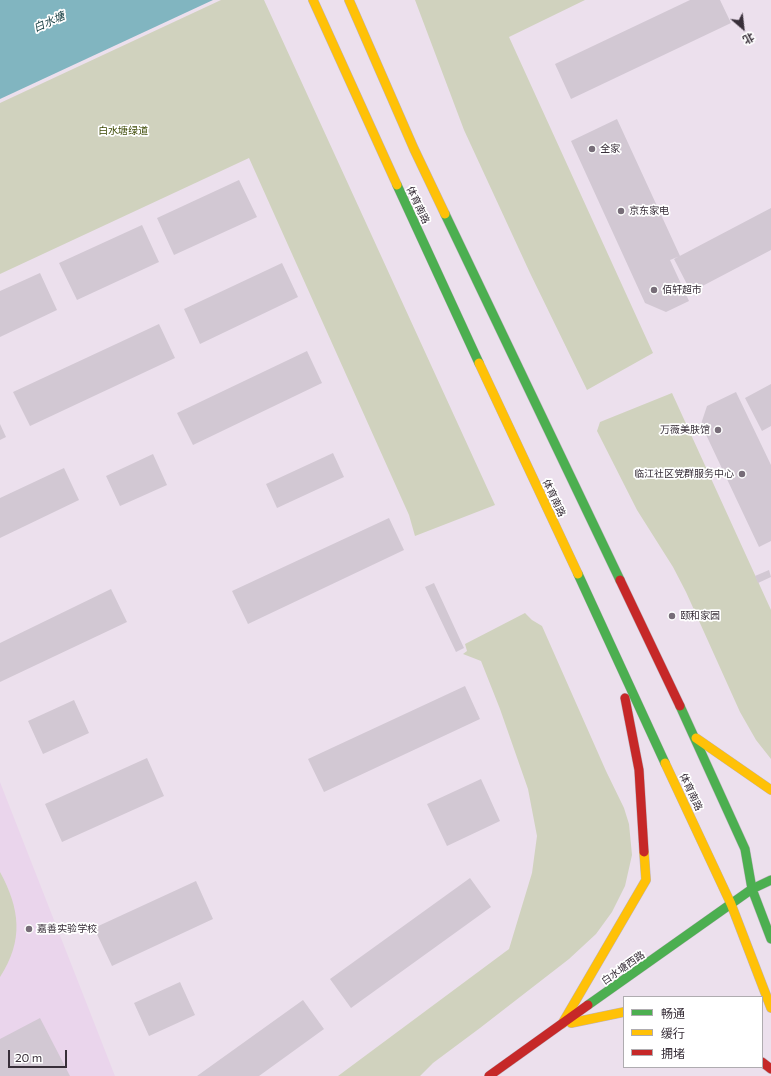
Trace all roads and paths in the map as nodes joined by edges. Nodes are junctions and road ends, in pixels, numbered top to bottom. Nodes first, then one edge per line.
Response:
1 (313, 0) edge
2 (349, 0) edge
3 (619, 664) junction
4 (696, 738) junction
5 (771, 790) edge
6 (771, 880) edge
7 (752, 889) junction
8 (731, 904) junction
9 (771, 939) edge
10 (771, 1008) edge
11 (623, 1012) edge
12 (562, 1024) junction
13 (763, 1063) edge
14 (771, 1069) edge
15 (489, 1076) edge

1 - 3 main road, 体育南路
2 - 4 main road, 体育南路
3 - 8 main road, 体育南路
3 - 12 main road
4 - 5 main road
4 - 7 main road, 体育南路
6 - 7 main road, 白水塘西路
7 - 8 main road, 白水塘西路
7 - 9 main road, 体育南路
8 - 10 main road, 体育南路
8 - 12 main road, 白水塘西路
11 - 12 main road
12 - 15 main road, 白水塘西路
13 - 14 main road

